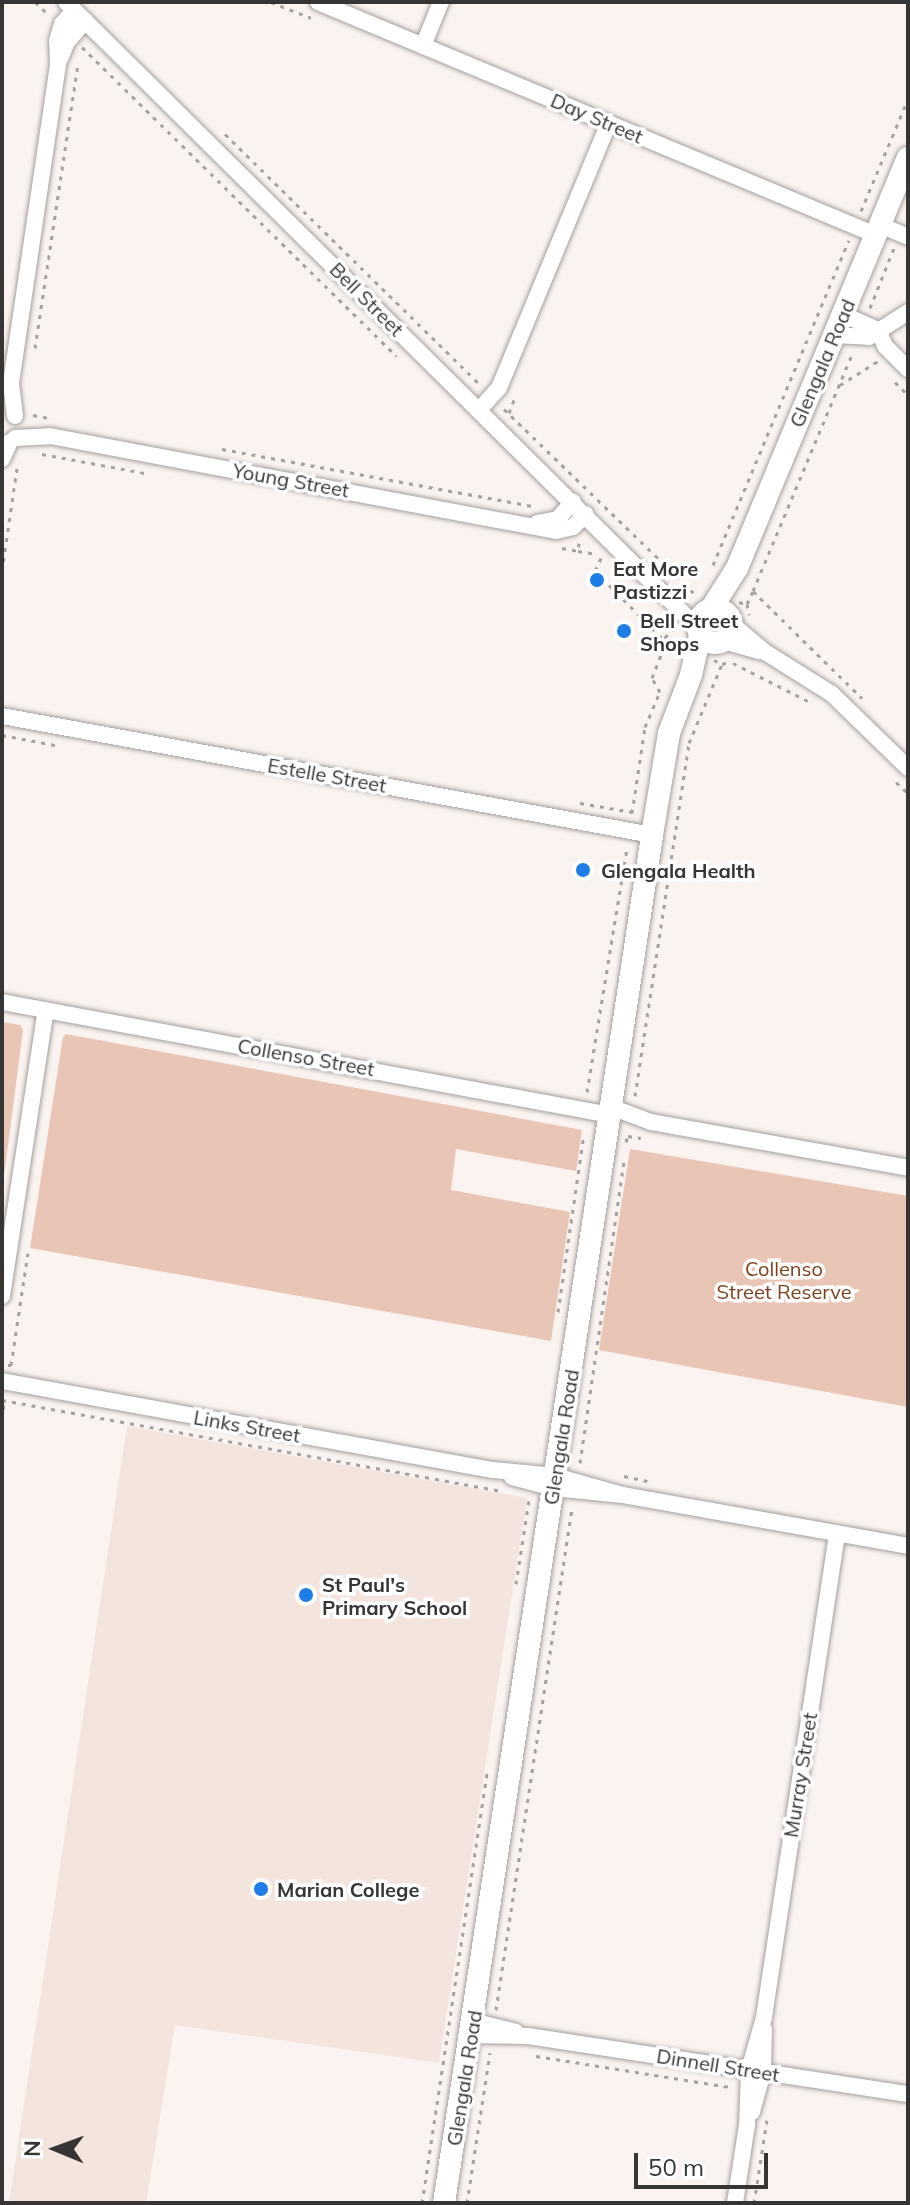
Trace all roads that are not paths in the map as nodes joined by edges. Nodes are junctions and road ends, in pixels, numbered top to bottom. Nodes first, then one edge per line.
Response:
1 (318, 2) edge
2 (441, 2) edge
3 (75, 11) edge
4 (423, 46) junction
5 (58, 64) junction
6 (609, 123) junction
7 (908, 158) edge
8 (884, 231) edge
9 (908, 312) edge
10 (842, 314) junction
11 (866, 332) junction
12 (833, 335) junction
13 (908, 369) edge
14 (479, 410) junction
15 (10, 431) edge
16 (573, 501) junction
17 (586, 514) junction
18 (568, 521) junction
19 (717, 625) junction
20 (2, 716) edge
21 (908, 768) edge
22 (641, 833) junction
23 (2, 1002) edge
24 (46, 1010) junction
25 (620, 1119) junction
26 (908, 1168) edge
27 (2, 1296) edge
28 (2, 1381) edge
29 (554, 1482) junction
30 (837, 1534) junction
31 (908, 1546) edge
32 (471, 2028) junction
33 (756, 2071) junction
34 (908, 2094) edge
35 (444, 2203) edge
36 (735, 2203) edge

1 - 4 street, Day Street
2 - 4 street
3 - 5 street
3 - 5 street
3 - 14 street, Bell Street
4 - 6 street, Day Street
5 - 15 street
6 - 8 street, Day Street
6 - 14 street
7 - 8 street, Glengala Road
8 - 10 street, Glengala Road
9 - 11 street
10 - 11 street
10 - 12 street, Glengala Road
11 - 12 street
11 - 13 street
12 - 19 street, Glengala Road
14 - 16 street, Bell Street
15 - 18 street, Young Street
16 - 17 street, Bell Street
16 - 18 street
17 - 18 street
17 - 19 street, Bell Street
19 - 21 street, Bell Street
19 - 22 street, Glengala Road
20 - 22 street, Estelle Street
22 - 25 street, Glengala Road
23 - 24 street, Collenso Street
24 - 25 street, Collenso Street
24 - 27 street
25 - 26 street, Collenso Street
25 - 29 street, Glengala Road
28 - 29 street, Links Street
29 - 30 street, Links Street
29 - 32 street, Glengala Road
30 - 31 street, Links Street
30 - 33 street, Murray Street
32 - 33 street, Dinnell Street
32 - 35 street, Glengala Road
33 - 34 street, Dinnell Street
33 - 36 street, Murray Street

